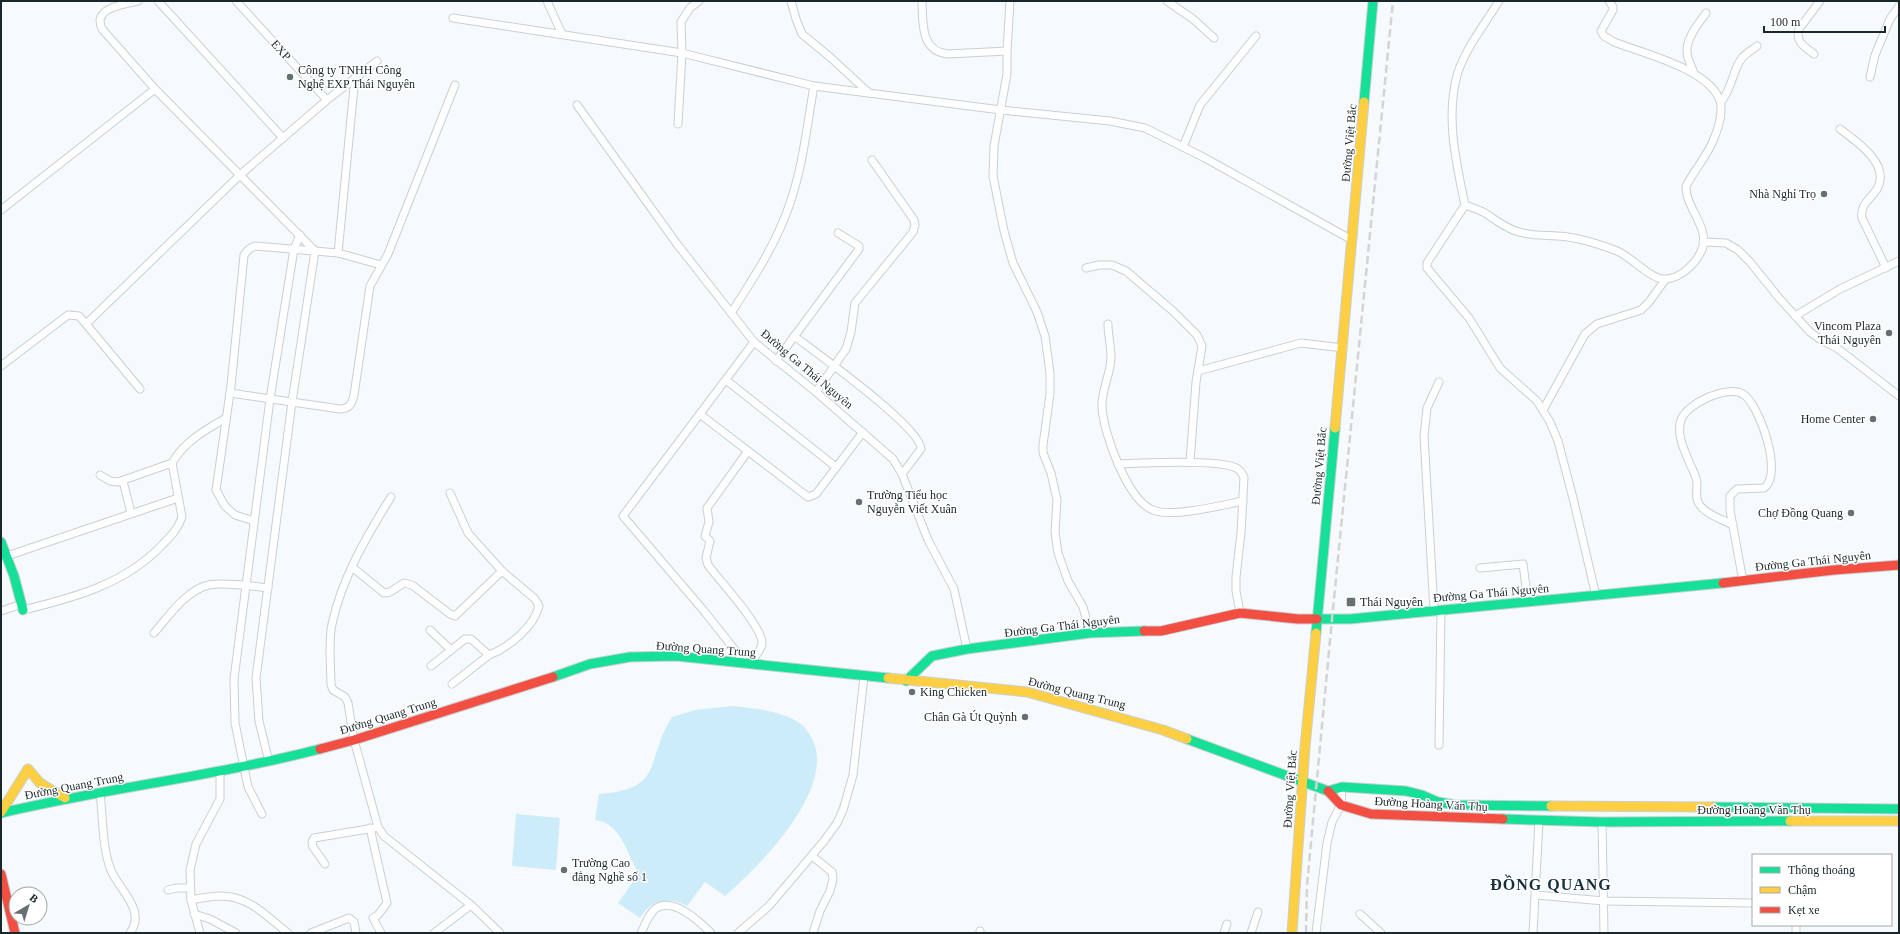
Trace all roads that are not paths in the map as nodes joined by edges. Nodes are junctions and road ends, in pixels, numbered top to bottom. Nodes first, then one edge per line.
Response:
1 (138, 1) edge
2 (158, 1) edge
3 (236, 1) edge
4 (547, 1) edge
5 (699, 1) edge
6 (791, 1) edge
7 (922, 1) edge
8 (1010, 1) edge
9 (1167, 1) edge
10 (1373, 1) edge
11 (1499, 1) edge
12 (1610, 1) edge
13 (1820, 1) edge
14 (1894, 1) edge
15 (1899, 5) edge
16 (1706, 13) dead end
17 (453, 18) dead end
18 (562, 34) junction
19 (1256, 36) dead end
20 (1214, 38) dead end
21 (1757, 46) dead end
22 (1007, 51) junction
23 (682, 53) junction
24 (1814, 54) dead end
25 (377, 61) dead end
26 (1694, 73) junction
27 (1870, 77) dead end
28 (355, 78) junction
29 (455, 85) dead end
30 (814, 86) junction
31 (155, 89) junction
32 (869, 94) junction
33 (327, 100) junction
34 (1720, 102) junction
35 (577, 105) dead end
36 (1001, 110) junction
37 (678, 124) dead end
38 (1840, 128) dead end
39 (283, 138) junction
40 (1183, 147) junction
41 (872, 160) dead end
42 (240, 175) junction
43 (1465, 205) junction
44 (1, 210) edge
45 (838, 233) dead end
46 (300, 235) junction
47 (1352, 240) junction
48 (1703, 242) junction
49 (294, 249) junction
50 (315, 251) junction
51 (338, 253) junction
52 (1899, 261) edge
53 (382, 265) junction
54 (1086, 268) dead end
55 (1886, 268) junction
56 (1665, 280) junction
57 (731, 313) junction
58 (1795, 316) junction
59 (86, 324) junction
60 (1108, 324) dead end
61 (794, 336) junction
62 (754, 342) junction
63 (1343, 348) junction
64 (776, 361) junction
65 (1, 366) edge
66 (835, 367) junction
67 (1198, 371) junction
68 (726, 380) junction
69 (1439, 382) dead end
70 (140, 389) dead end
71 (816, 392) junction
72 (230, 393) junction
73 (1899, 396) edge
74 (270, 399) junction
75 (292, 402) junction
76 (1543, 410) junction
77 (700, 415) junction
78 (226, 418) junction
79 (863, 432) junction
80 (748, 452) junction
81 (1190, 462) junction
82 (172, 463) junction
83 (1118, 464) junction
84 (836, 467) junction
85 (902, 474) junction
86 (100, 475) dead end
87 (122, 481) junction
88 (450, 493) dead end
89 (391, 497) dead end
90 (178, 498) junction
91 (1243, 501) junction
92 (131, 513) junction
93 (254, 521) junction
94 (1733, 525) junction
95 (1, 542) edge
96 (7, 556) junction
97 (1899, 565) edge
98 (352, 567) junction
99 (1480, 568) dead end
100 (502, 570) junction
101 (1743, 581) junction
102 (246, 586) junction
103 (268, 588) junction
104 (1596, 596) junction
105 (1528, 602) junction
106 (22, 607) junction
107 (1437, 610) junction
108 (1, 611) edge
109 (1240, 613) junction
110 (1317, 619) junction
111 (430, 630) dead end
112 (154, 633) dead end
113 (1090, 633) junction
114 (967, 649) junction
115 (451, 650) junction
116 (489, 656) junction
117 (748, 664) junction
118 (431, 666) dead end
119 (864, 677) junction
120 (906, 681) junction
121 (452, 684) dead end
122 (354, 740) junction
123 (1439, 744) dead end
124 (268, 762) junction
125 (244, 768) junction
126 (220, 771) junction
127 (1302, 782) junction
128 (1342, 787) junction
129 (1328, 791) junction
130 (100, 792) junction
131 (65, 798) junction
132 (1341, 805) junction
133 (1715, 808) junction
134 (1899, 809) edge
135 (1, 812) edge
136 (262, 814) dead end
137 (1539, 821) junction
138 (1899, 821) edge
139 (1602, 822) junction
140 (1716, 823) junction
141 (378, 827) junction
142 (370, 828) junction
143 (812, 856) junction
144 (326, 864) dead end
145 (1, 874) edge
146 (190, 888) junction
147 (168, 890) dead end
148 (1536, 895) junction
149 (191, 900) junction
150 (1604, 901) junction
151 (1752, 903) edge
152 (471, 905) junction
153 (1258, 912) dead end
154 (194, 914) junction
155 (1360, 914) dead end
156 (1227, 924) dead end
157 (14, 933) edge
158 (130, 933) edge
159 (200, 933) edge
160 (236, 933) edge
161 (288, 933) edge
162 (310, 933) edge
163 (356, 933) edge
164 (381, 933) edge
165 (434, 933) edge
166 (500, 933) edge
167 (641, 933) edge
168 (710, 933) edge
169 (738, 933) edge
170 (813, 933) edge
171 (1224, 933) edge
172 (1251, 933) edge
173 (1292, 933) edge
174 (1316, 933) edge
175 (1381, 933) edge
176 (1533, 933) edge
177 (1604, 933) edge

1 - 31 street
2 - 39 street
3 - 33 street, EXP
4 - 18 street
5 - 23 street
6 - 32 street
7 - 22 street
8 - 22 street
9 - 20 street
10 - 47 main road, Đường Việt Bắc
11 - 43 street
12 - 26 street
13 - 24 street
14 - 15 street
15 - 27 street
16 - 26 street
17 - 18 street
18 - 23 street
19 - 40 street
21 - 34 street
22 - 36 street
23 - 30 street
23 - 37 street
25 - 28 street
26 - 34 street
28 - 33 street
28 - 51 street
29 - 53 street
30 - 32 street
30 - 57 street
31 - 42 street
31 - 44 street
32 - 36 street
33 - 39 street
34 - 48 street
35 - 57 street, Đường Ga Thái Nguyên
36 - 40 street
36 - 113 street
38 - 55 street
39 - 42 street
40 - 47 street
41 - 66 street
42 - 46 street
42 - 59 street
43 - 56 street
43 - 76 street
45 - 61 street
46 - 49 street
46 - 50 street
47 - 63 main road, Đường Việt Bắc
48 - 56 street
48 - 58 street
49 - 50 street
49 - 72 street
49 - 74 street
50 - 51 street
50 - 75 street
51 - 53 street
52 - 55 street
53 - 75 street
54 - 67 street
55 - 58 street
56 - 76 street
57 - 62 street, Đường Ga Thái Nguyên
58 - 73 street
59 - 65 street
59 - 70 street
60 - 83 street
61 - 64 street
61 - 66 street
62 - 64 street, Đường Ga Thái Nguyên
62 - 68 street
63 - 67 street
63 - 110 main road, Đường Việt Bắc
64 - 71 street, Đường Ga Thái Nguyên
66 - 71 street
66 - 85 street
67 - 81 street
68 - 77 street
68 - 84 street
69 - 107 street
71 - 79 street, Đường Ga Thái Nguyên
72 - 74 street
72 - 78 street
74 - 75 street
74 - 93 street
75 - 103 street
76 - 104 street
77 - 80 street
77 - 117 street
78 - 82 street
78 - 93 street
79 - 84 street
79 - 85 street, Đường Ga Thái Nguyên
80 - 84 street
80 - 117 street
81 - 83 street
81 - 91 street
82 - 87 street
82 - 90 street
83 - 91 street
85 - 114 street, Đường Ga Thái Nguyên
86 - 87 street
87 - 92 street
88 - 100 street
89 - 98 street
90 - 92 street
90 - 106 street
91 - 109 street
92 - 96 street
93 - 102 street
94 - 94 street
94 - 101 street
95 - 96 main road
96 - 106 main road
97 - 101 main road, Đường Ga Thái Nguyên
98 - 100 street
98 - 122 street
99 - 105 street
100 - 116 street
101 - 104 main road, Đường Ga Thái Nguyên
102 - 103 street
102 - 112 street
102 - 125 street
103 - 124 street
104 - 105 main road, Đường Ga Thái Nguyên
105 - 107 main road, Đường Ga Thái Nguyên
106 - 108 street
107 - 110 main road, Đường Ga Thái Nguyên
107 - 123 street
109 - 110 main road, Đường Ga Thái Nguyên
109 - 113 main road, Đường Ga Thái Nguyên
110 - 127 main road, Đường Việt Bắc
111 - 115 street
113 - 114 main road, Đường Ga Thái Nguyên
114 - 120 main road, Đường Ga Thái Nguyên
115 - 116 street
115 - 118 street
116 - 121 street
117 - 119 main road, Đường Quang Trung
117 - 122 main road, Đường Quang Trung
119 - 120 main road, Đường Quang Trung
119 - 143 street
120 - 127 main road, Đường Quang Trung
122 - 124 main road, Đường Quang Trung
122 - 141 street
124 - 125 main road, Đường Quang Trung
125 - 126 main road, Đường Quang Trung
125 - 136 street
126 - 130 main road, Đường Quang Trung
126 - 146 street
127 - 129 main road, Đường Quang Trung
127 - 173 main road, Đường Việt Bắc
128 - 129 main road, Đường Hoàng Văn Thụ
128 - 132 street
128 - 133 main road, Đường Hoàng Văn Thụ
129 - 132 main road
130 - 131 main road, Đường Quang Trung
130 - 158 street
131 - 135 main road, Đường Quang Trung
131 - 135 main road
132 - 137 main road, Đường Hoàng Văn Thụ
132 - 174 street
133 - 134 main road, Đường Hoàng Văn Thụ
133 - 140 main road
137 - 139 main road, Đường Hoàng Văn Thụ
137 - 148 street
138 - 140 main road, Đường Hoàng Văn Thụ
139 - 140 main road, Đường Hoàng Văn Thụ
139 - 150 street
141 - 142 street
141 - 152 street
142 - 144 street
142 - 164 street
143 - 169 street
143 - 170 street
145 - 157 main road
146 - 147 street
146 - 149 street
148 - 150 street
148 - 176 street
149 - 154 street
149 - 161 street
150 - 151 street
150 - 177 street
152 - 165 street
152 - 166 street
153 - 172 street
154 - 159 street
154 - 160 street
155 - 175 street
156 - 171 street
162 - 163 street
167 - 168 street

